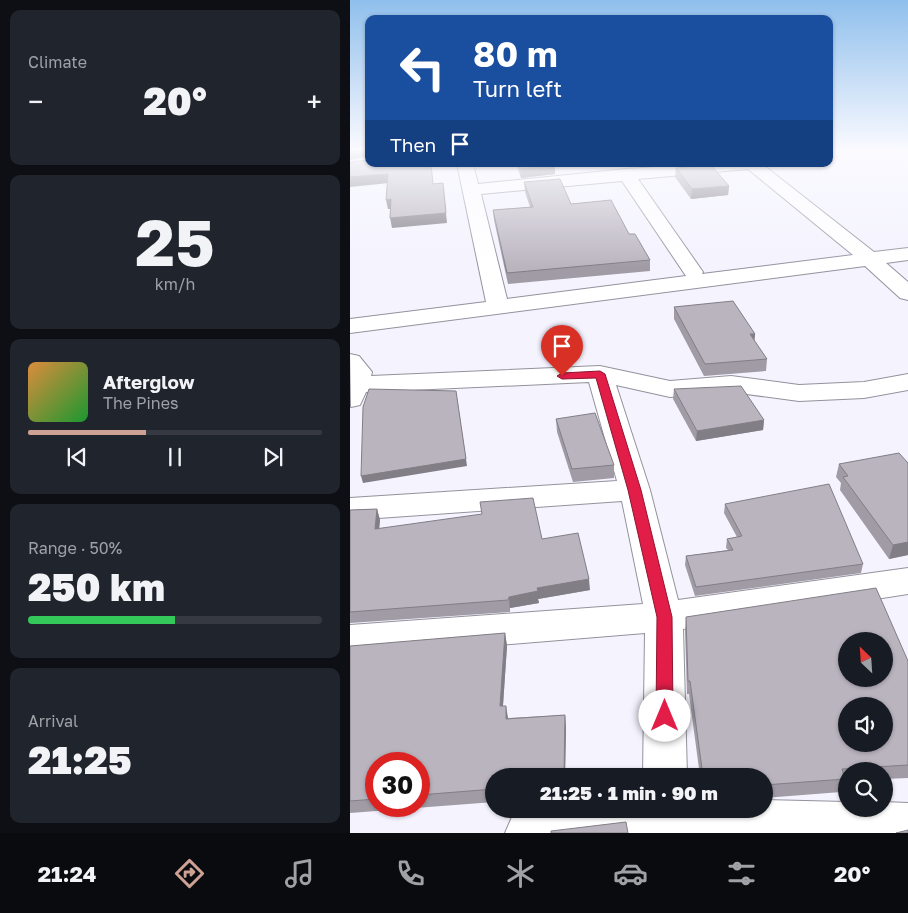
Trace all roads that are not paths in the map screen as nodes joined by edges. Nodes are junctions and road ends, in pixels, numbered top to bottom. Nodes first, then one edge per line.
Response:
1 (482, 189) edge
2 (636, 189) edge
3 (783, 189) edge
4 (471, 190) joint
5 (908, 242) edge
6 (908, 254) edge
7 (865, 255) junction
8 (693, 272) junction
9 (908, 293) edge
10 (496, 301) junction
11 (350, 315) edge
12 (350, 326) edge
13 (600, 374) junction
14 (352, 382) edge
15 (908, 382) edge
16 (635, 490) junction
17 (350, 509) edge
18 (908, 581) edge
19 (664, 617) junction
20 (350, 641) edge
21 (665, 768) edge
22 (642, 818) edge
23 (731, 818) edge
24 (908, 826) edge
25 (528, 833) edge

1 - 4 street
2 - 8 street
3 - 7 street
4 - 10 street
5 - 7 street
6 - 7 street
7 - 8 street
7 - 9 street
7 - 10 street
8 - 10 street
10 - 11 street
10 - 12 street
13 - 14 street
13 - 15 street
13 - 16 street
16 - 17 street
16 - 19 street
18 - 19 street
19 - 20 street
19 - 21 street
22 - 25 street
23 - 24 street

